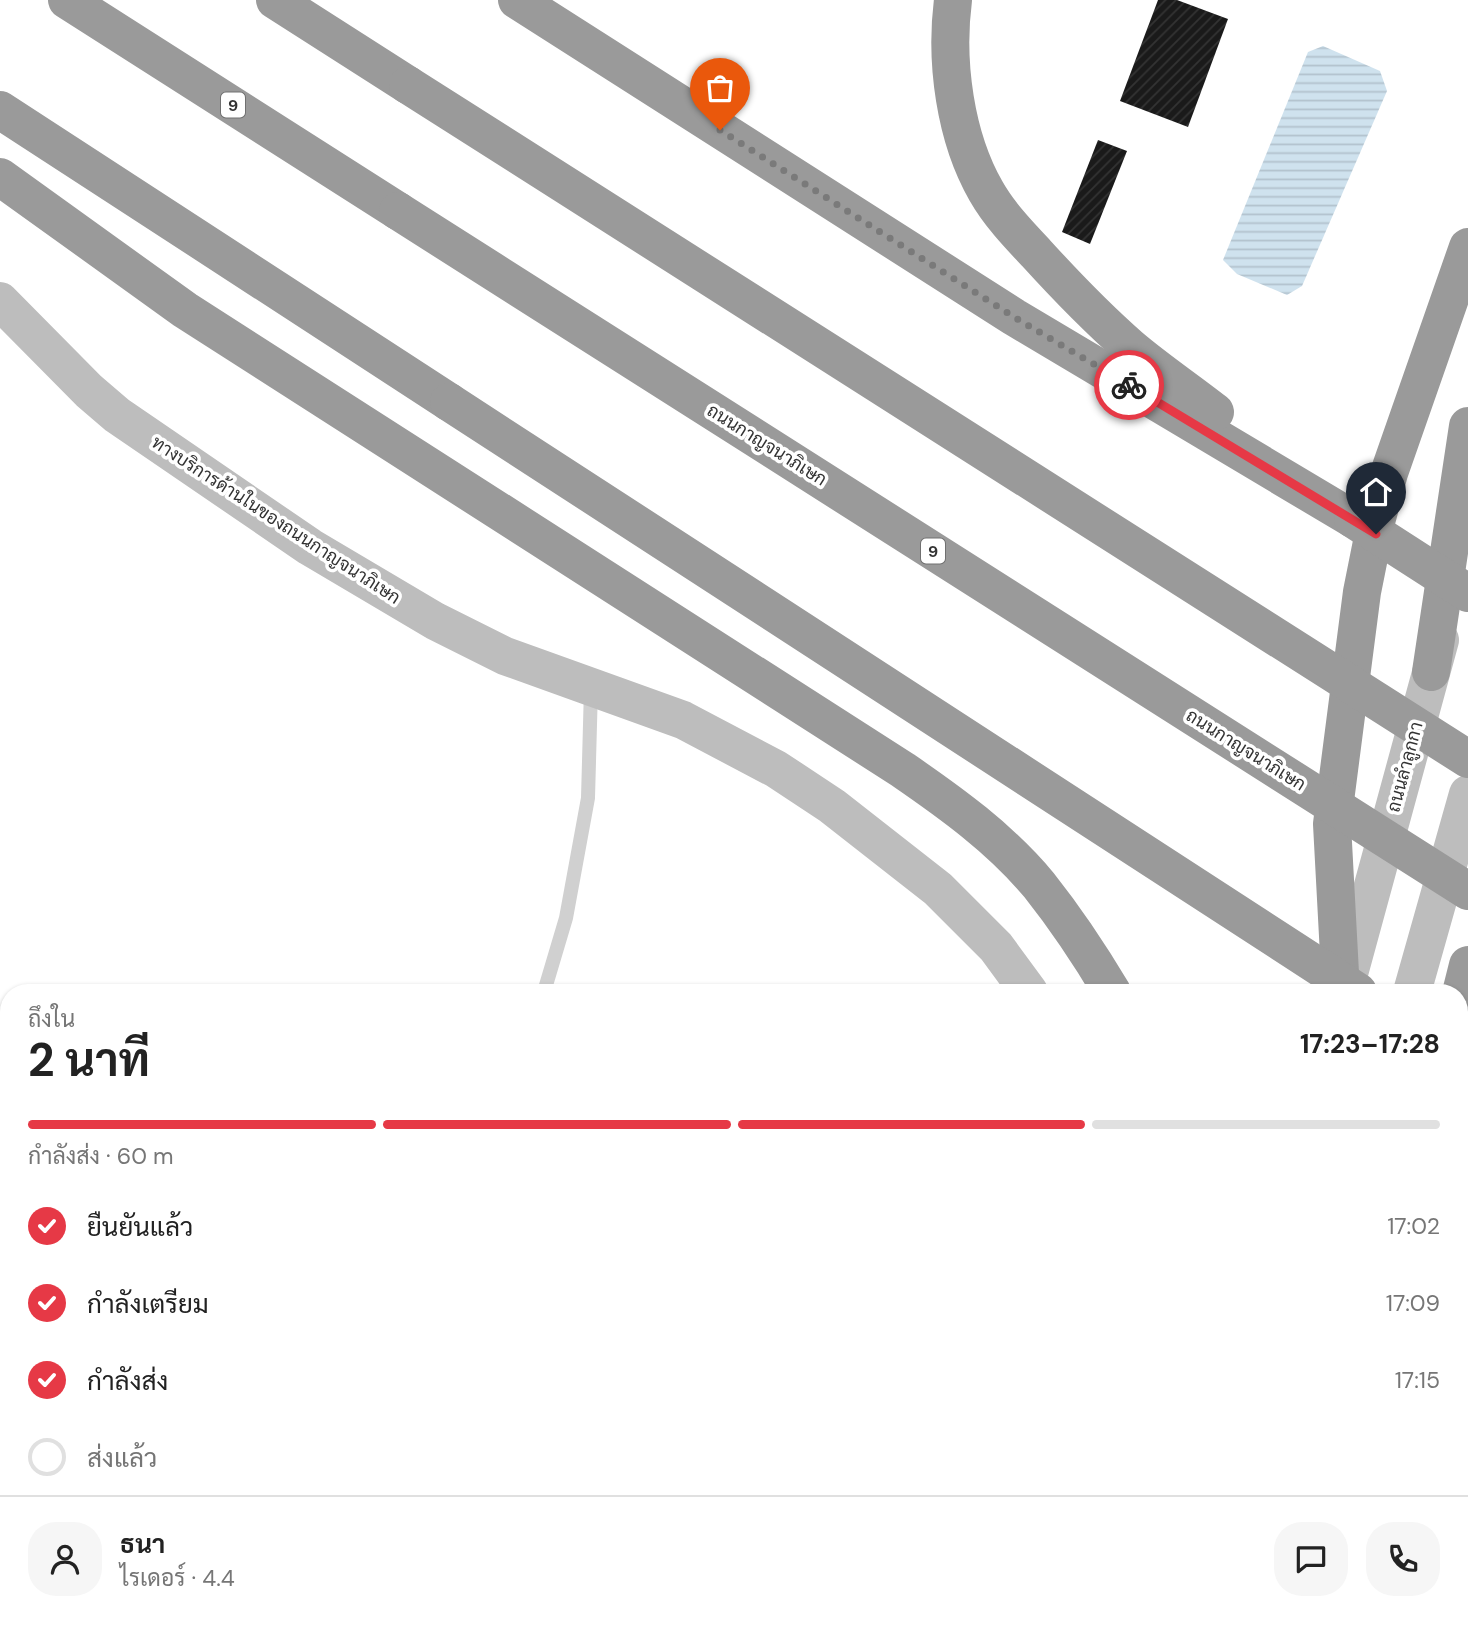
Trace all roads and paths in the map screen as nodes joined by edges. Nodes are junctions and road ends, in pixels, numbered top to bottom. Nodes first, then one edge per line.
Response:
1 (67, 0) edge
2 (275, 0) edge
3 (517, 0) edge
4 (953, 0) edge
5 (0, 110) edge
6 (0, 177) edge
7 (1468, 247) edge
8 (0, 301) edge
9 (1468, 426) edge
10 (1353, 519) junction
11 (1468, 542) edge
12 (1468, 593) edge
13 (1430, 673) junction
14 (591, 687) junction
15 (1468, 760) edge
16 (1468, 794) edge
17 (1468, 891) edge
18 (1468, 965) edge
19 (546, 984) edge
20 (1023, 984) edge
21 (1107, 984) edge
22 (1342, 984) edge
23 (1344, 984) edge
24 (1346, 984) edge
25 (1414, 984) edge
26 (1463, 984) edge

1 - 17 highway, ถนนกาญจนาภิเษก / 9, bridge
2 - 15 highway, bridge
3 - 10 highway
4 - 10 highway
5 - 24 highway, bridge
6 - 21 highway
7 - 22 highway
8 - 14 main road, ทางบริการด้านในของถนนกาญจนาภิเษก
9 - 13 highway
10 - 12 highway, bridge
11 - 13 main road, ถนนลำลูกกา
13 - 23 main road, ถนนลำลูกกา
14 - 19 lane
14 - 20 main road, ทางบริการด้านในของถนนกาญจนาภิเษก
16 - 25 main road
18 - 26 highway

